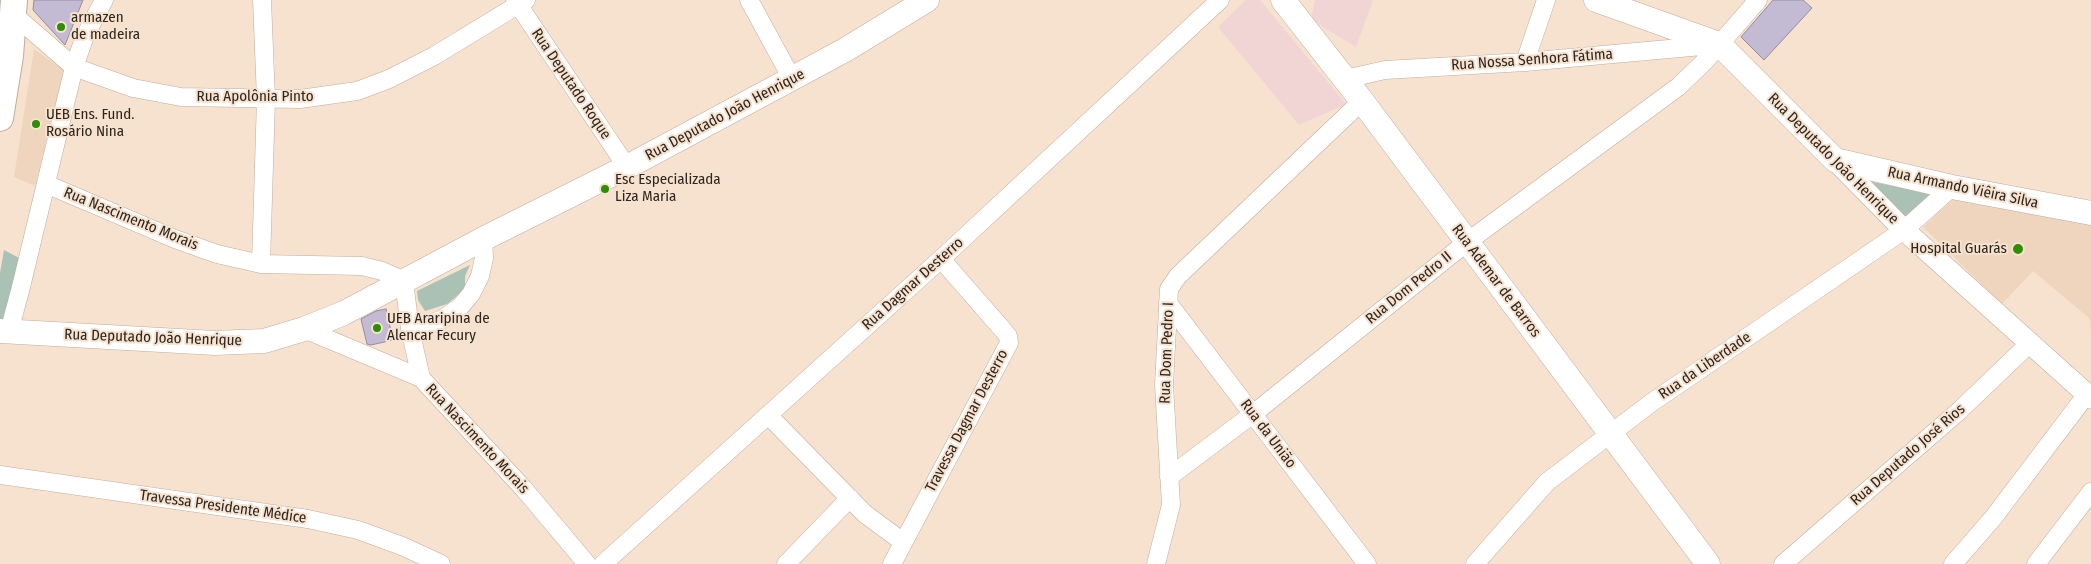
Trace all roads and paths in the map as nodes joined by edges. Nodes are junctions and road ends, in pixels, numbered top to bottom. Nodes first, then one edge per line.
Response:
1 (104, 0) edge
2 (262, 0) edge
3 (749, 0) edge
4 (928, 0) edge
5 (1220, 0) edge
6 (1283, 0) edge
7 (1546, 0) edge
8 (1596, 0) edge
9 (1758, 0) edge
10 (520, 2) edge
11 (14, 8) edge
12 (1719, 44) junction
13 (1525, 62) junction
14 (74, 67) junction
15 (792, 79) junction
16 (1345, 79) junction
17 (266, 99) junction
18 (1362, 101) junction
19 (0, 118) edge
20 (1834, 160) junction
21 (627, 167) junction
22 (46, 184) junction
23 (1952, 187) junction
24 (2091, 213) edge
25 (1904, 230) junction
26 (483, 239) junction
27 (1467, 242) junction
28 (941, 259) junction
29 (261, 264) junction
30 (404, 281) junction
31 (1168, 303) junction
32 (304, 329) junction
33 (410, 330) junction
34 (4, 332) edge
35 (2030, 343) junction
36 (421, 378) junction
37 (2089, 396) edge
38 (1253, 414) junction
39 (768, 415) junction
40 (1609, 433) junction
41 (0, 474) edge
42 (1170, 477) junction
43 (2091, 492) edge
44 (850, 498) junction
45 (903, 542) junction
46 (440, 564) edge
47 (587, 564) edge
48 (603, 564) edge
49 (786, 564) edge
50 (892, 564) edge
51 (1156, 564) edge
52 (1367, 564) edge
53 (1475, 564) edge
54 (1708, 564) edge
55 (1783, 564) edge
56 (1953, 564) edge
57 (2036, 564) edge

1 - 14 street
2 - 17 street
3 - 15 street
4 - 15 main road, Rua Deputado João Henrique
5 - 28 street, Rua Dagmar Desterro
6 - 16 main road, Rua Ademar de Barros
7 - 13 street
8 - 12 main road, Rua Deputado João Henrique
9 - 12 street, Rua Dom Pedro II
10 - 17 street, Rua Apolônia Pinto
10 - 21 street, Rua Deputado Roque
11 - 14 street, Rua Apolônia Pinto
11 - 19 main road
12 - 13 street, Rua Nossa Senhora Fátima
12 - 20 main road, Rua Deputado João Henrique
12 - 27 street, Rua Dom Pedro II
13 - 16 street, Rua Nossa Senhora Fátima
14 - 17 street, Rua Apolônia Pinto
14 - 22 street
15 - 21 main road, Rua Deputado João Henrique
16 - 18 main road, Rua Ademar de Barros
17 - 29 street
18 - 27 main road, Rua Ademar de Barros
18 - 31 street, Rua Dom Pedro I
20 - 23 main road, Rua Armando Viêira Silva
20 - 25 street, Rua Deputado João Henrique
21 - 26 main road, Rua Deputado João Henrique
22 - 29 street, Rua Nascimento Morais
22 - 34 street
23 - 24 main road, Rua Armando Viêira Silva
23 - 25 street, Rua da Liberdade
25 - 35 street, Rua Deputado João Henrique
25 - 40 street, Rua da Liberdade
26 - 30 main road, Rua Deputado João Henrique
26 - 33 street
27 - 38 street, Rua Dom Pedro II
27 - 40 main road, Rua Ademar de Barros
28 - 39 street, Rua Dagmar Desterro
28 - 45 street, Travessa Dagmar Desterro
29 - 30 street, Rua Nascimento Morais
30 - 32 main road, Rua Deputado João Henrique
30 - 33 street, Rua Nascimento Morais
31 - 38 street, Rua da União
31 - 42 street, Rua Dom Pedro I
32 - 34 main road, Rua Deputado João Henrique
32 - 36 street
33 - 36 street, Rua Nascimento Morais
35 - 37 street, Rua Deputado João Henrique
35 - 55 street, Rua Deputado José Rios
36 - 47 street, Rua Nascimento Morais
37 - 56 street
38 - 42 street, Rua Dom Pedro II
38 - 52 street, Rua da União
39 - 44 street
39 - 48 street, Rua Dagmar Desterro
40 - 53 street, Rua da Liberdade
40 - 54 main road, Rua Ademar de Barros
41 - 46 street, Travessa Presidente Médice
42 - 51 street, Rua Dom Pedro I
43 - 57 street
44 - 45 street
44 - 49 street
45 - 50 street, Travessa Dagmar Desterro

